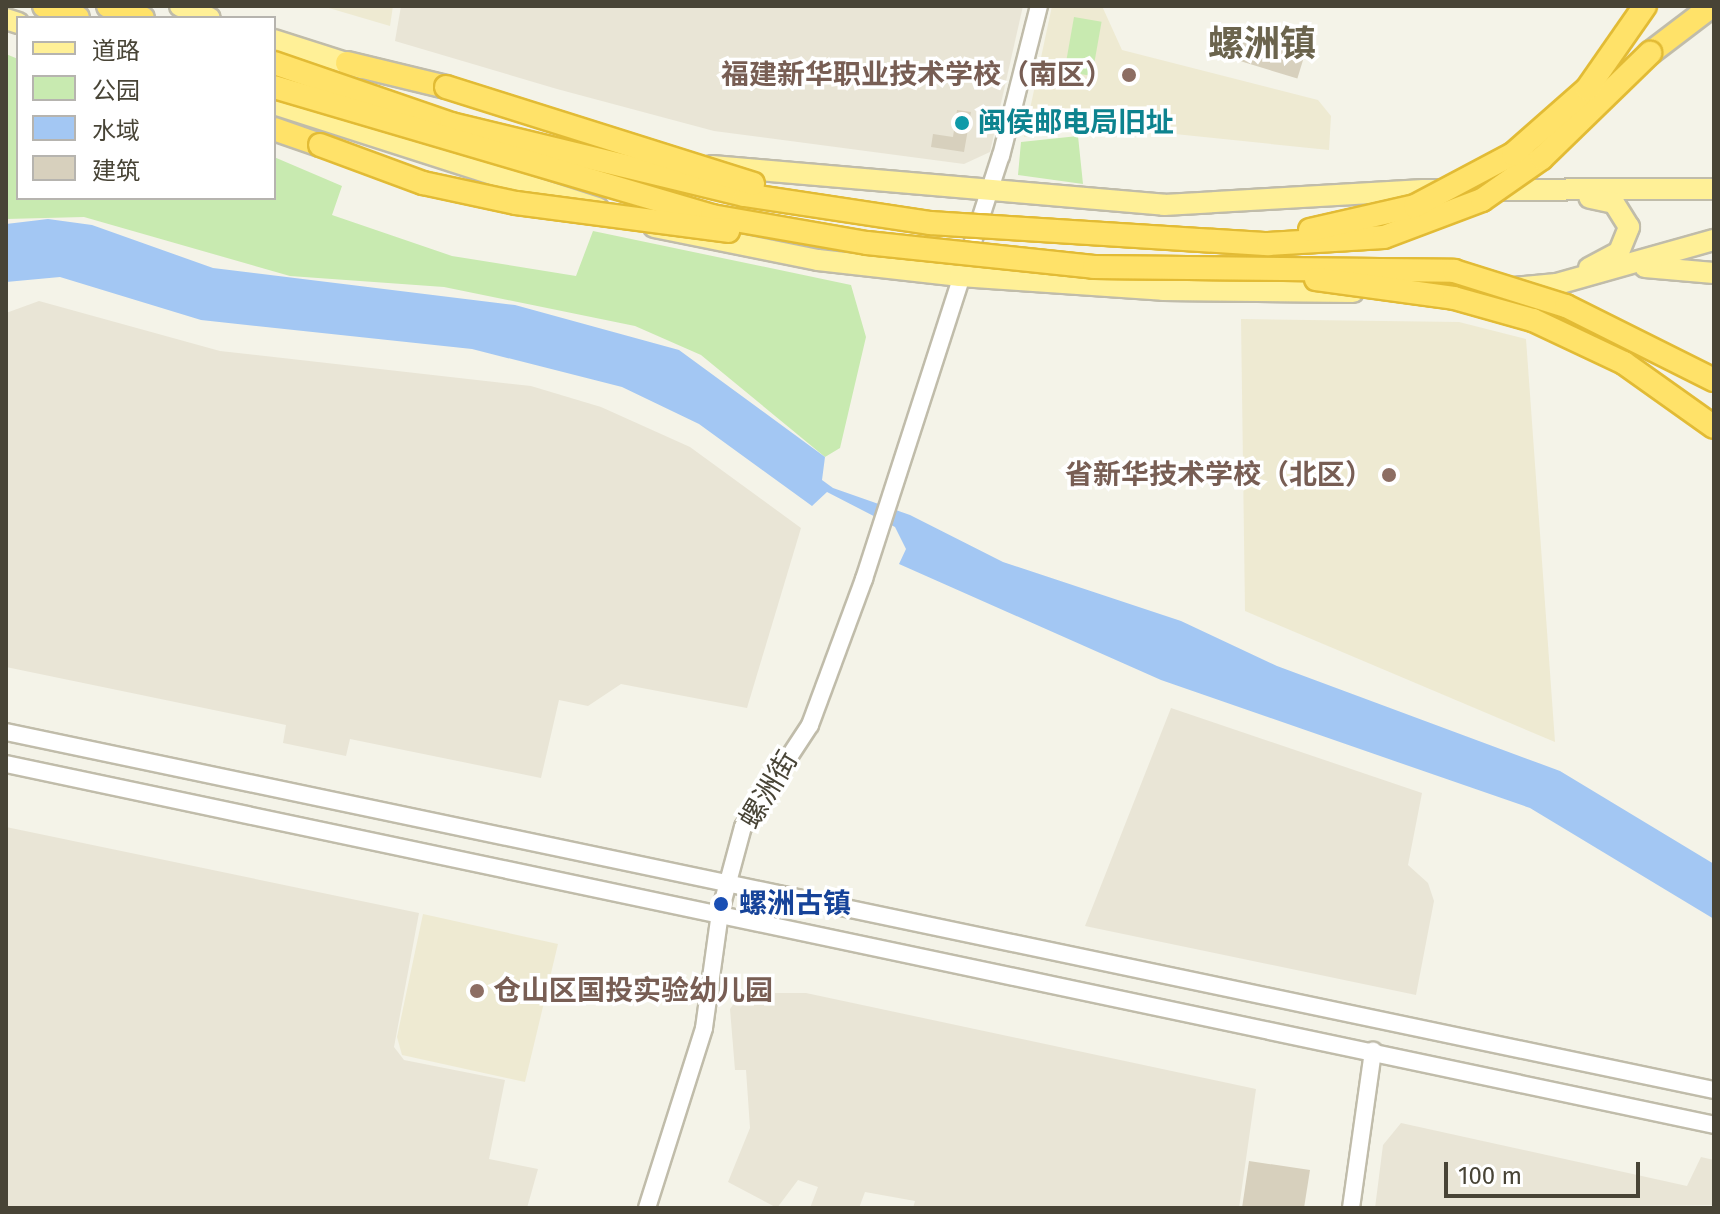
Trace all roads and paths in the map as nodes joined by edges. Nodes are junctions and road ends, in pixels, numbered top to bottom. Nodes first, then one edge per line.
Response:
1 (44, 6) edge
2 (108, 6) edge
3 (180, 6) edge
4 (1039, 6) edge
5 (1645, 6) edge
6 (1712, 6) edge
7 (72, 16) edge
8 (137, 16) edge
9 (205, 16) edge
10 (276, 41) edge
11 (347, 63) junction
12 (276, 64) edge
13 (276, 88) edge
14 (276, 105) edge
15 (276, 130) edge
16 (1714, 189) edge
17 (1521, 190) junction
18 (990, 191) junction
19 (811, 205) junction
20 (814, 233) junction
21 (1167, 239) junction
22 (1714, 240) edge
23 (1629, 266) junction
24 (1255, 271) junction
25 (1714, 273) edge
26 (960, 276) junction
27 (1557, 284) junction
28 (1714, 380) edge
29 (1714, 427) edge
30 (6, 732) edge
31 (6, 764) edge
32 (728, 882) junction
33 (720, 912) junction
34 (1373, 1051) junction
35 (1714, 1090) edge
36 (1714, 1125) edge
37 (647, 1208) edge
38 (1351, 1208) edge

1 - 7 highway
2 - 8 highway
3 - 9 main road
4 - 18 street, 螺洲街
5 - 21 highway, bridge
6 - 21 highway, bridge
10 - 11 main road
11 - 18 main road
11 - 19 highway, bridge
12 - 19 highway, bridge
13 - 20 highway, bridge
14 - 26 main road
15 - 20 highway, bridge
16 - 17 main road
17 - 18 main road
17 - 27 main road
18 - 26 street, 螺洲街
19 - 21 highway, bridge
20 - 24 highway, bridge
22 - 23 main road
23 - 25 main road
23 - 27 main road
24 - 28 highway, bridge
24 - 29 highway, bridge
26 - 27 main road
26 - 32 street, 螺洲街
30 - 32 street
31 - 33 street
32 - 33 street, 螺洲街
32 - 35 street
33 - 34 street
33 - 37 street, 螺洲街
34 - 36 street
34 - 38 street

